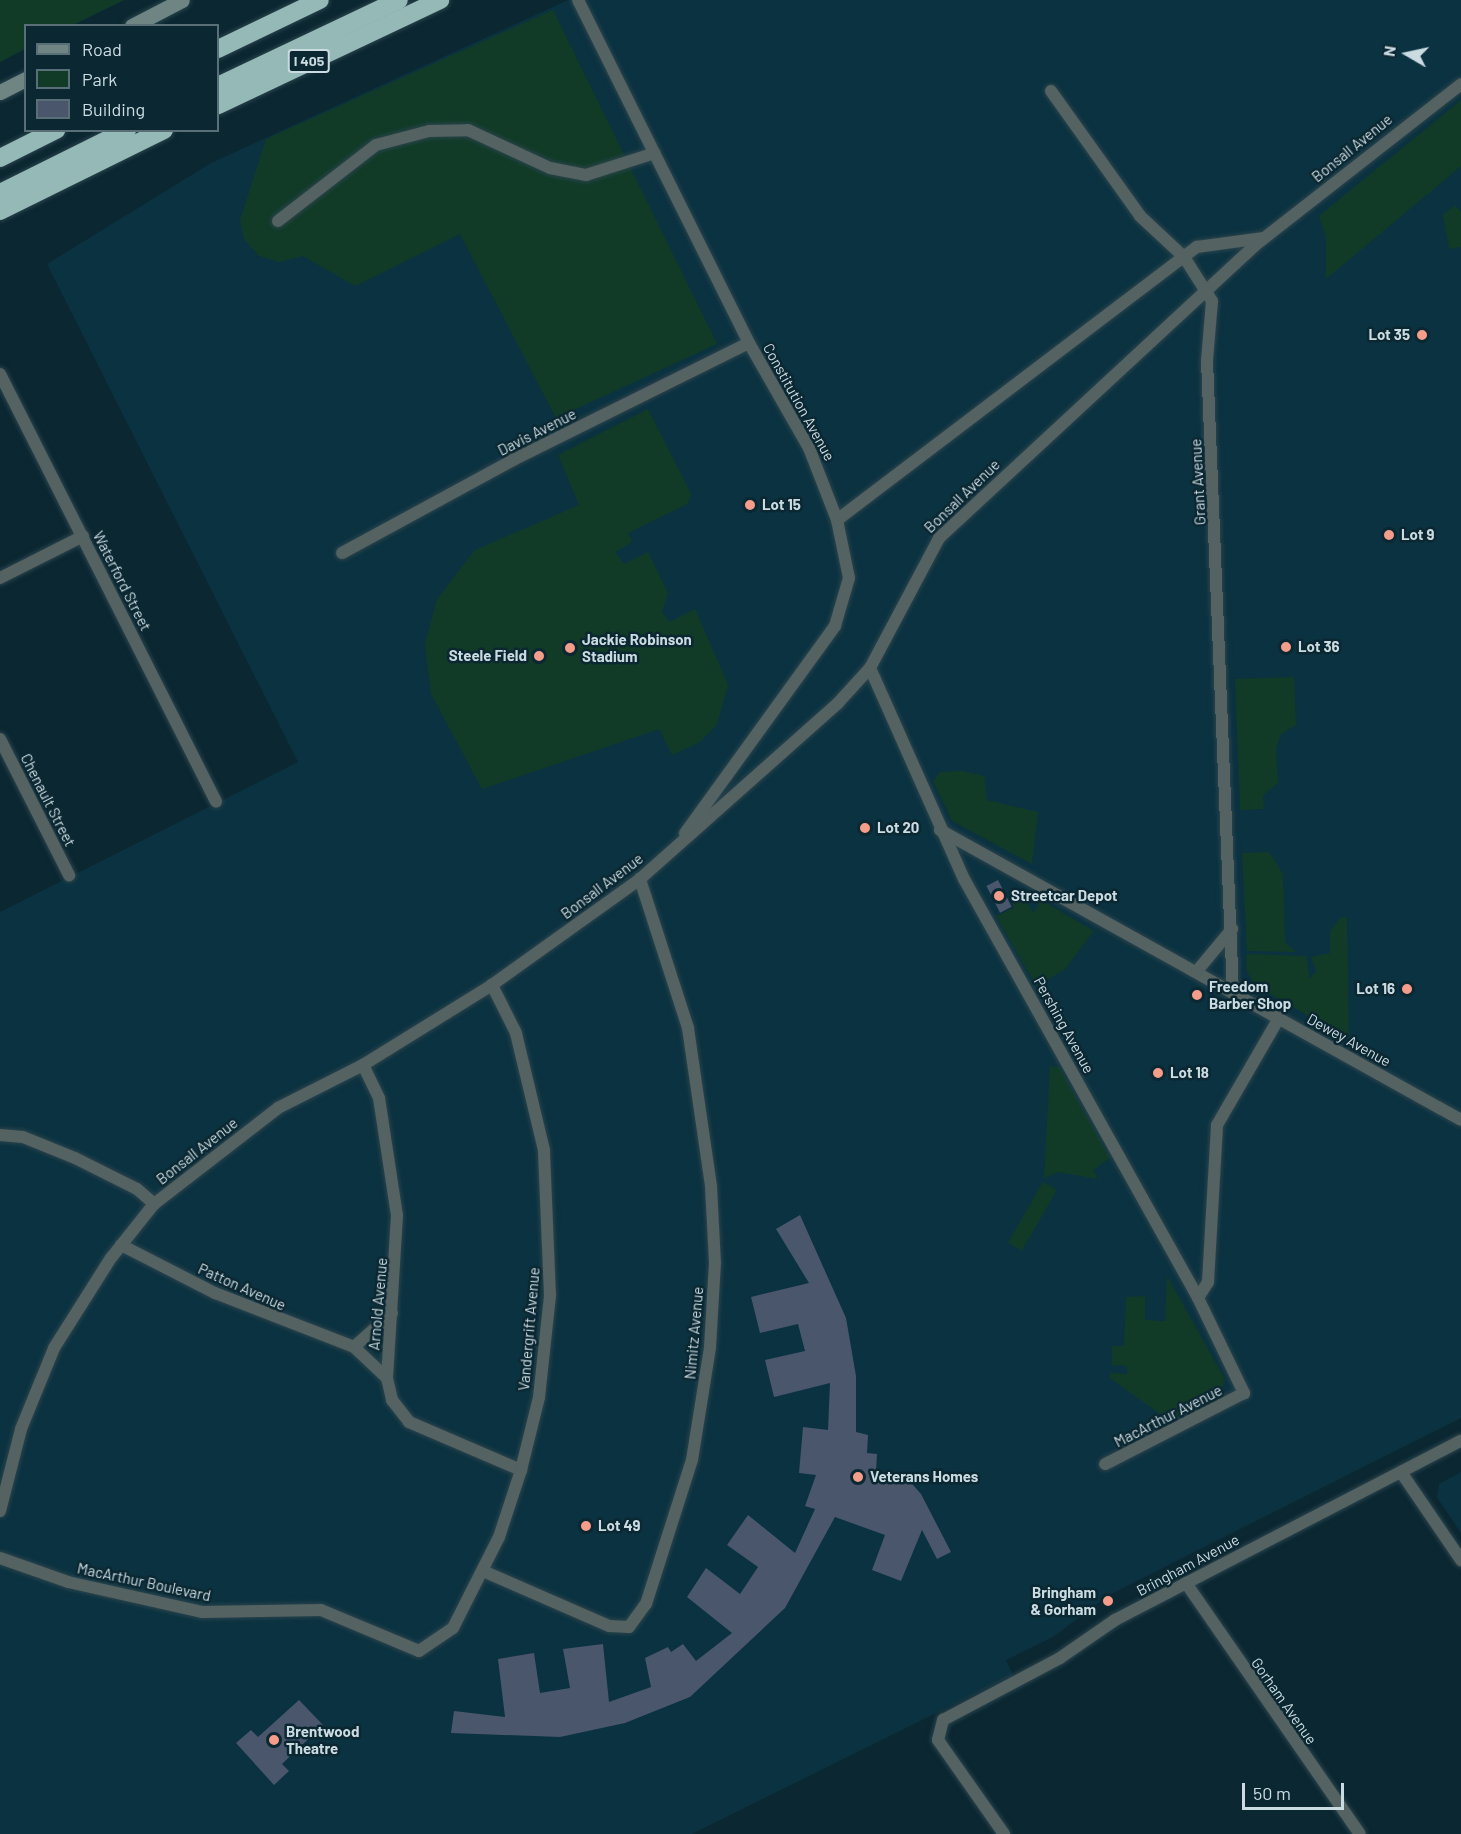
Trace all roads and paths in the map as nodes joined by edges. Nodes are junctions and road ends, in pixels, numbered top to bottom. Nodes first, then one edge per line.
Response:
1 (182, 0) edge
2 (320, 0) edge
3 (399, 0) edge
4 (440, 0) edge
5 (578, 0) edge
6 (136, 24) edge
7 (219, 49) edge
8 (24, 81) edge
9 (1461, 84) edge
10 (219, 86) edge
11 (1051, 91) dead end
12 (0, 92) edge
13 (219, 105) edge
14 (52, 132) edge
15 (123, 132) edge
16 (160, 132) edge
17 (655, 153) junction
18 (0, 158) edge
19 (0, 193) edge
20 (0, 211) edge
21 (278, 220) dead end
22 (1263, 238) junction
23 (1184, 256) junction
24 (1208, 287) junction
25 (749, 343) junction
26 (0, 374) edge
27 (837, 520) junction
28 (83, 537) junction
29 (342, 553) dead end
30 (0, 578) edge
31 (870, 668) junction
32 (0, 739) edge
33 (216, 802) dead end
34 (940, 830) junction
35 (682, 838) junction
36 (69, 875) dead end
37 (640, 879) junction
38 (1232, 929) junction
39 (1197, 971) junction
40 (492, 985) junction
41 (1233, 993) junction
42 (1279, 1018) junction
43 (363, 1065) junction
44 (1461, 1120) edge
45 (0, 1135) edge
46 (154, 1204) junction
47 (121, 1245) junction
48 (1198, 1298) junction
49 (392, 1313) junction
50 (354, 1347) junction
51 (387, 1378) junction
52 (1244, 1393) joint
53 (1461, 1441) edge
54 (1105, 1464) dead end
55 (521, 1470) junction
56 (1401, 1472) junction
57 (0, 1511) edge
58 (0, 1558) edge
59 (1461, 1560) edge
60 (483, 1570) junction
61 (1186, 1583) junction
62 (420, 1651) joint
63 (1005, 1834) edge
64 (1360, 1834) edge

1 - 6 main road
2 - 7 highway
3 - 10 highway
4 - 13 highway, I 405
5 - 17 street, Constitution Avenue
8 - 12 main road
9 - 22 street, Bonsall Avenue
11 - 23 street
14 - 18 highway
15 - 19 highway
16 - 20 highway
17 - 21 street
17 - 25 street, Constitution Avenue
22 - 23 street
22 - 24 street, Bonsall Avenue
23 - 24 street
23 - 27 street
24 - 31 street, Bonsall Avenue
24 - 38 street, Grant Avenue
25 - 27 street, Constitution Avenue
25 - 29 street, Davis Avenue
26 - 28 street, Waterford Street
27 - 35 street, Constitution Avenue
28 - 30 street
28 - 33 street, Waterford Street
31 - 34 street, Pershing Avenue
31 - 35 street, Bonsall Avenue
32 - 36 street, Chenault Street
34 - 39 street, Dewey Avenue
34 - 48 street, Pershing Avenue
35 - 37 street, Bonsall Avenue
37 - 40 street, Bonsall Avenue
37 - 60 street, Nimitz Avenue
38 - 39 street
38 - 41 street, Grant Avenue
39 - 41 street, Dewey Avenue
40 - 43 street, Bonsall Avenue
40 - 55 street, Vandergrift Avenue
41 - 42 street, Dewey Avenue
42 - 44 street, Dewey Avenue
42 - 48 street
43 - 46 street, Bonsall Avenue
43 - 49 street, Arnold Avenue
45 - 46 street
46 - 47 street, Bonsall Avenue
47 - 50 street, Patton Avenue
47 - 57 street, Bonsall Avenue
48 - 52 street, Pershing Avenue
49 - 50 street
49 - 51 street, Arnold Avenue
50 - 51 street, Patton Avenue
51 - 55 street, Arnold Avenue
52 - 54 street, MacArthur Avenue
53 - 56 street, Bringham Avenue
55 - 60 street, Vandergrift Avenue
56 - 59 street
56 - 61 street, Bringham Avenue
58 - 62 street, MacArthur Boulevard
60 - 62 street, Vandergrift Avenue
61 - 63 street, Bringham Avenue
61 - 64 street, Gorham Avenue

